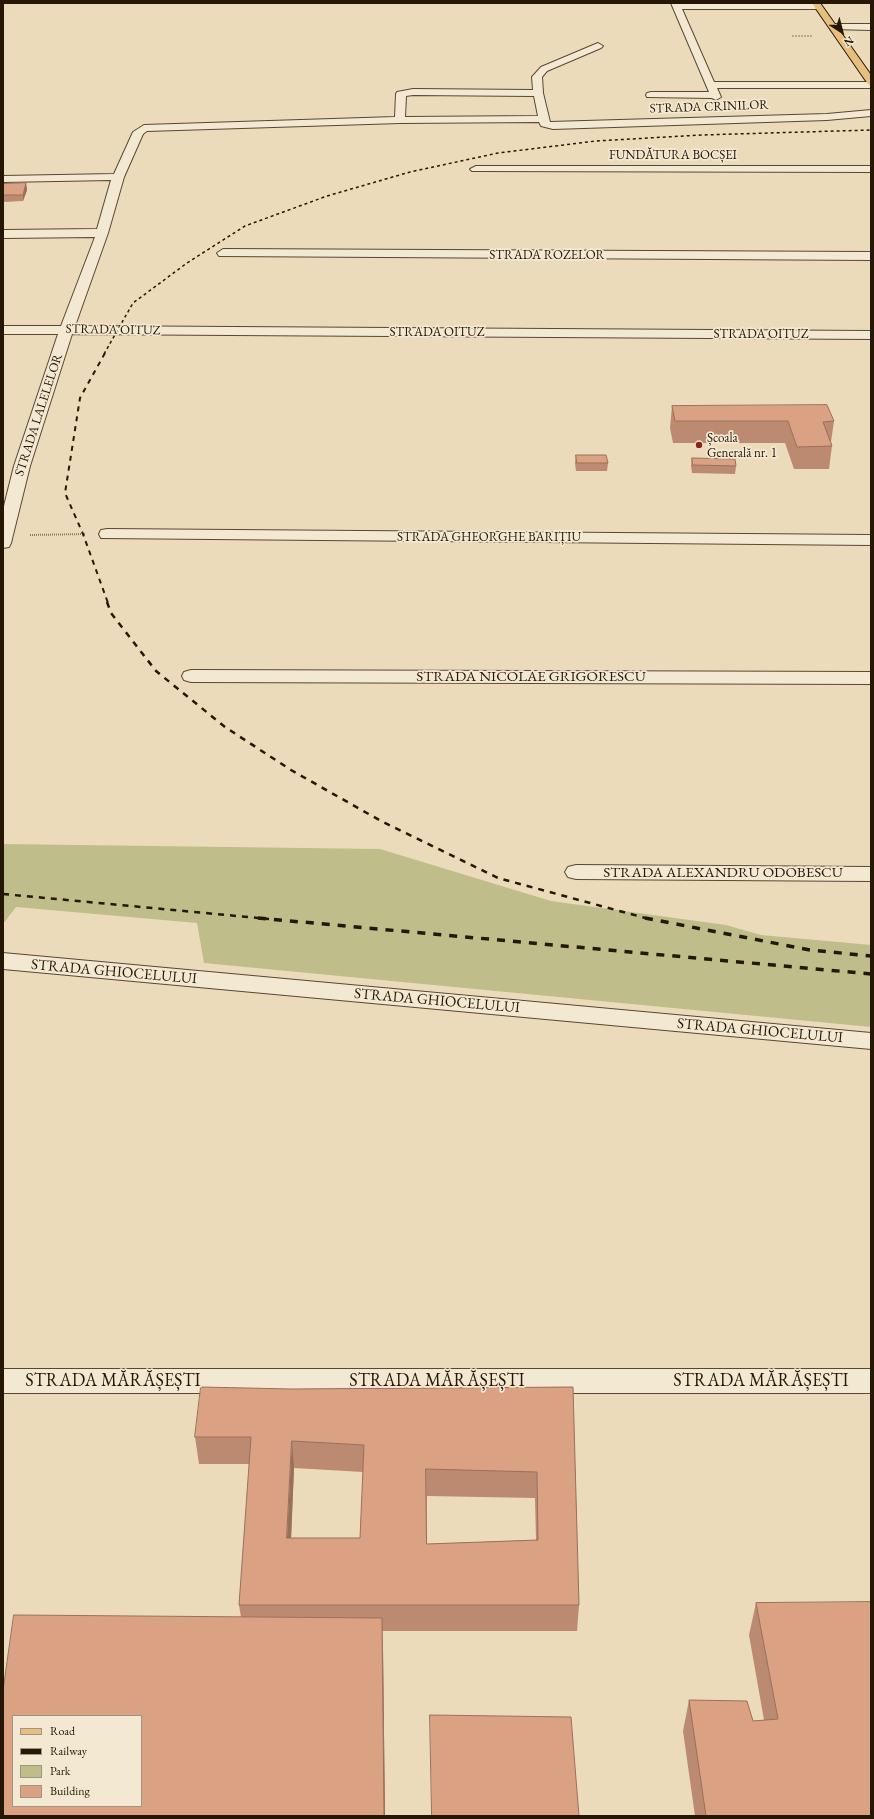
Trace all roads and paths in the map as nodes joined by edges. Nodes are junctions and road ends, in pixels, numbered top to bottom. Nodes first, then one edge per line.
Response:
1 (676, 4) edge
2 (817, 4) edge
3 (834, 27) junction
4 (871, 27) edge
5 (598, 46) dead end
6 (871, 83) edge
7 (711, 85) junction
8 (538, 93) junction
9 (651, 95) dead end
10 (871, 113) edge
11 (400, 120) junction
12 (545, 122) junction
13 (138, 132) joint
14 (476, 169) dead end
15 (871, 169) edge
16 (118, 177) junction
17 (3, 179) edge
18 (102, 233) junction
19 (3, 234) edge
20 (222, 253) dead end
21 (871, 256) edge
22 (67, 329) junction
23 (3, 330) edge
24 (871, 335) edge
25 (107, 534) joint
26 (4, 537) edge
27 (871, 540) edge
28 (191, 676) dead end
29 (871, 678) edge
30 (576, 872) dead end
31 (871, 874) edge
32 (3, 961) edge
33 (871, 1041) edge
34 (3, 1381) edge
35 (871, 1381) edge

1 - 2 street
1 - 7 street
2 - 3 main road
3 - 4 street
3 - 6 main road
5 - 8 street
6 - 7 street
7 - 9 street
8 - 11 street
8 - 12 street
10 - 12 street, STRADA CRINILOR
11 - 12 street, STRADA CRINILOR
11 - 13 street, STRADA CRINILOR
13 - 16 street, STRADA LALELELOR
14 - 15 street, FUNDĂTURA BOCȘEI
16 - 17 street
16 - 18 street, STRADA LALELELOR
18 - 19 street
18 - 22 street, STRADA LALELELOR
20 - 21 street, STRADA ROZELOR
22 - 23 street, STRADA OITUZ
22 - 24 street, STRADA OITUZ
22 - 26 street, STRADA LALELELOR
25 - 26 path
25 - 27 street, STRADA GHEORGHE BARIȚIU
28 - 29 street, STRADA NICOLAE GRIGORESCU
30 - 31 street, STRADA ALEXANDRU ODOBESCU
32 - 33 street, STRADA GHIOCELULUI
34 - 35 street, STRADA MĂRĂȘEȘTI

